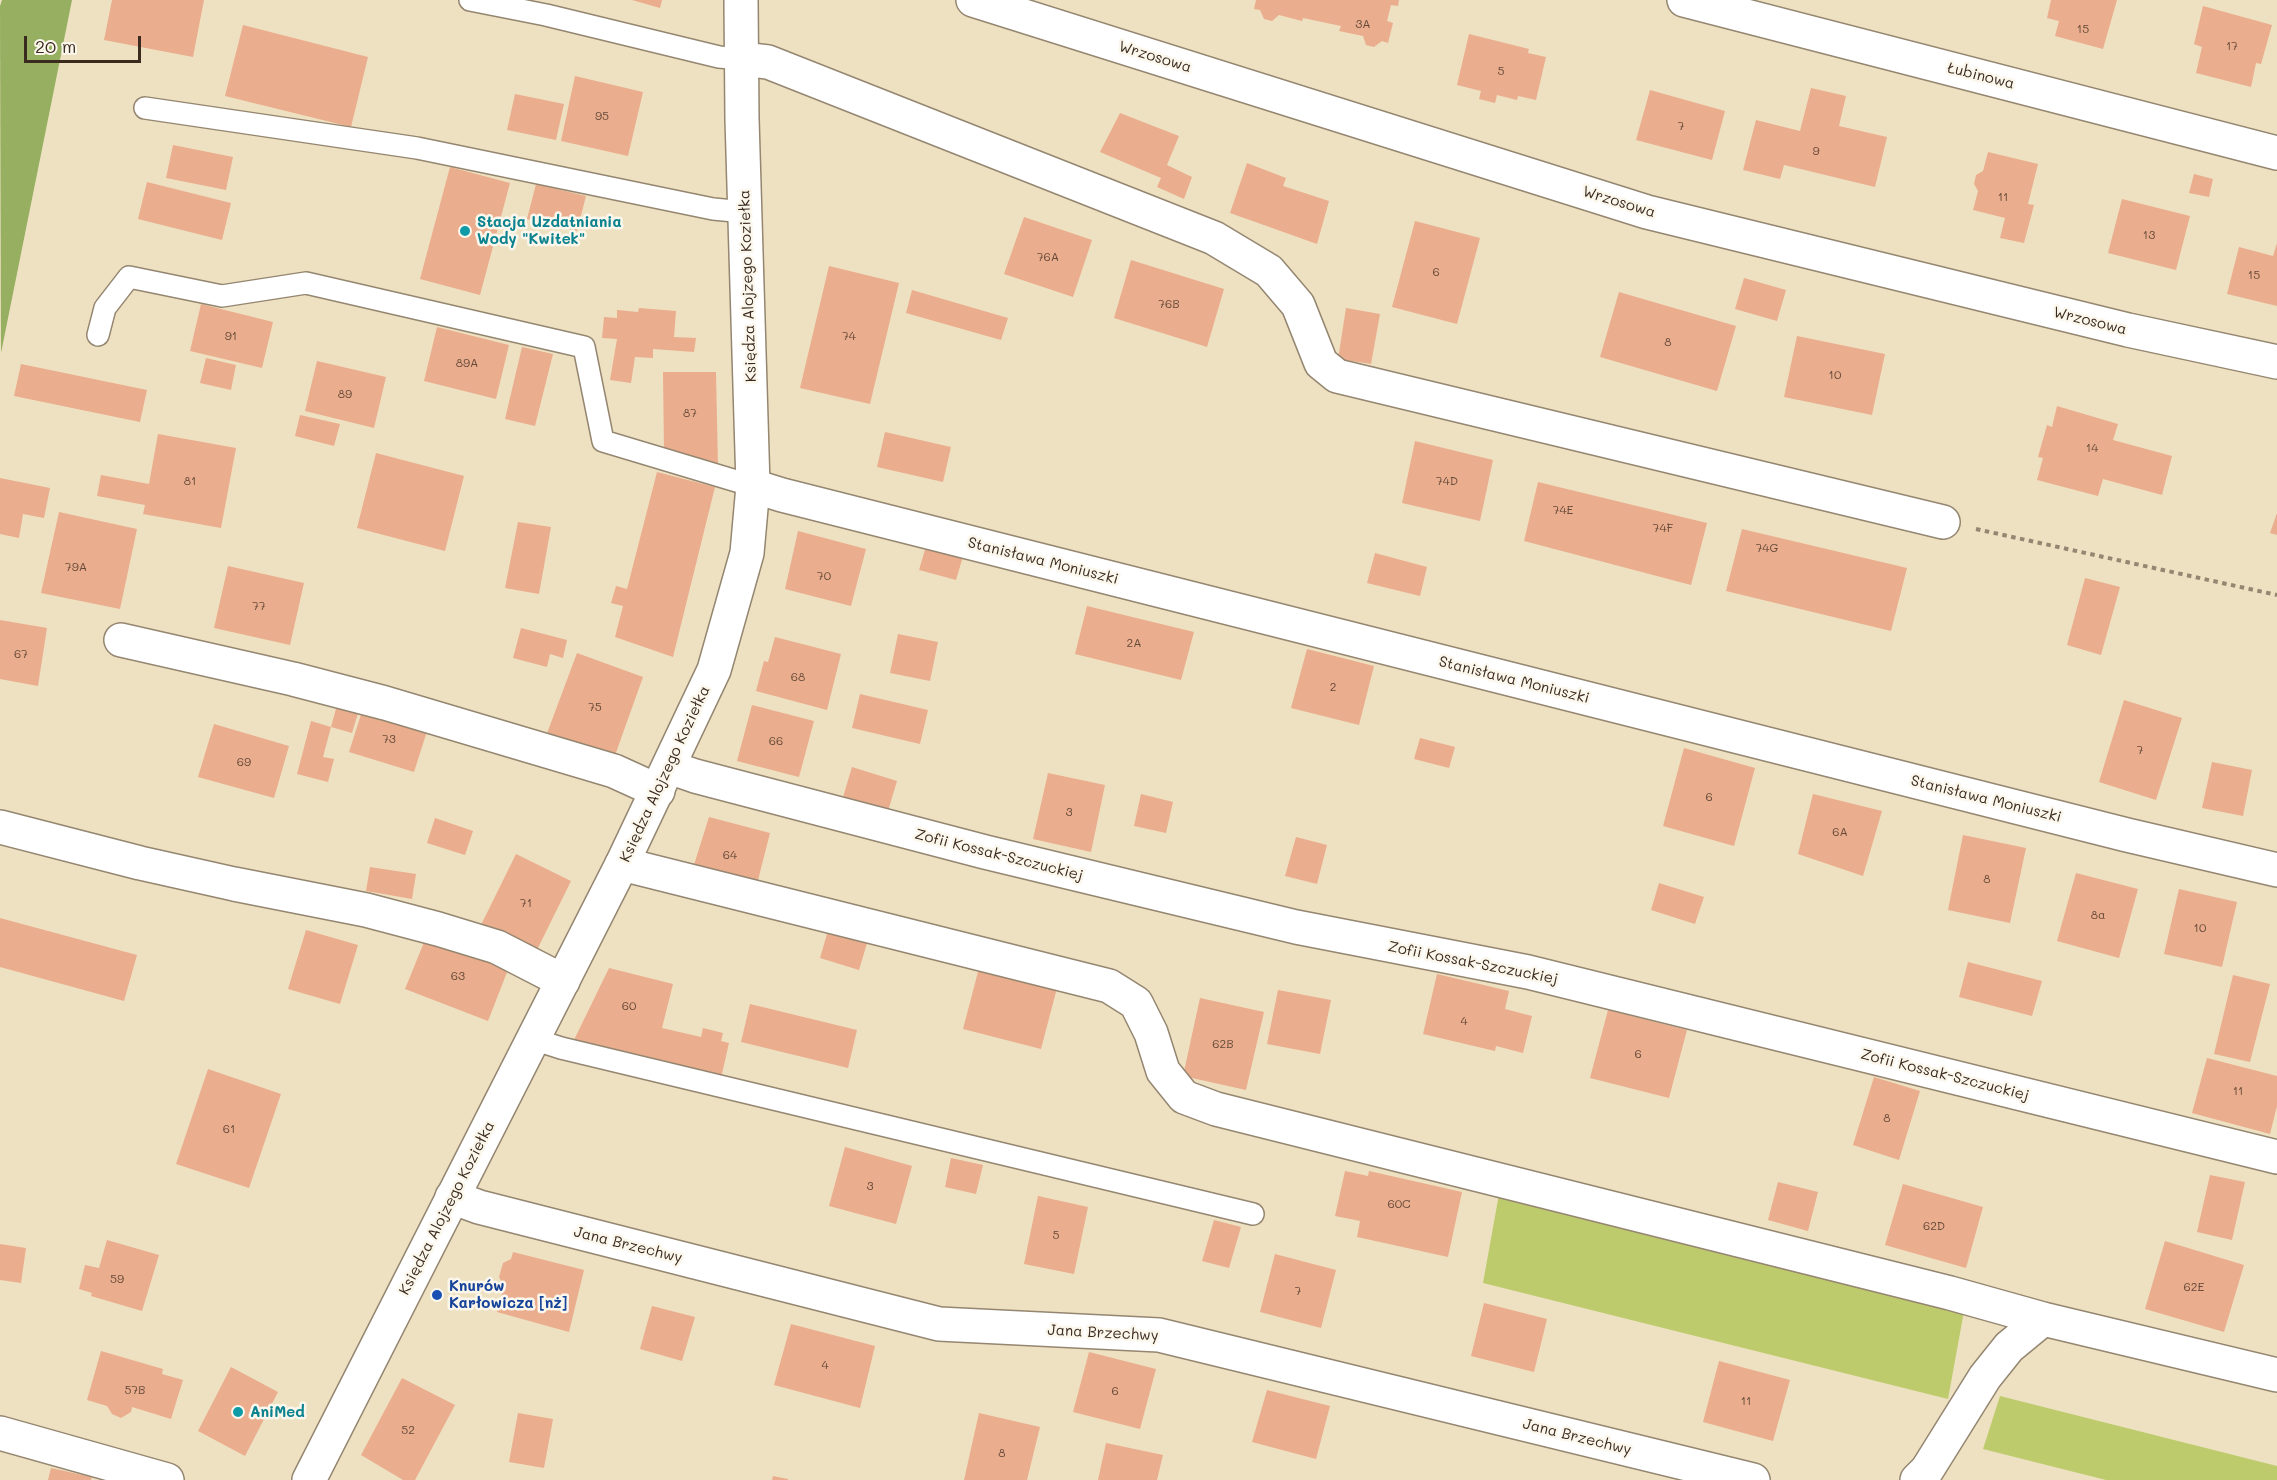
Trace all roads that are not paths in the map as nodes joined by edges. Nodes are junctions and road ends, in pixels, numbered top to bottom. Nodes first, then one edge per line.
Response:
1 (470, 0) edge
2 (741, 0) edge
3 (973, 0) edge
4 (1684, 0) edge
5 (742, 59) junction
6 (145, 108) dead end
7 (2277, 153) edge
8 (745, 212) junction
9 (98, 335) dead end
10 (2277, 362) edge
11 (753, 486) junction
12 (1943, 522) road end
13 (121, 640) dead end
14 (663, 779) junction
15 (0, 827) edge
16 (622, 864) junction
17 (2277, 870) edge
18 (563, 981) junction
19 (533, 1039) junction
20 (2277, 1157) edge
21 (452, 1197) junction
22 (1253, 1214) dead end
23 (2043, 1319) junction
24 (2277, 1375) edge
25 (0, 1433) edge
26 (167, 1480) edge
27 (309, 1480) edge
28 (1754, 1480) edge
29 (1917, 1480) edge

1 - 5 lane
2 - 5 street, Księdza Alojzego Koziełka
3 - 10 street, Wrzosowa
4 - 7 street, Łubinowa
5 - 8 street, Księdza Alojzego Koziełka
5 - 12 street
6 - 8 lane
8 - 11 street, Księdza Alojzego Koziełka
9 - 11 lane
11 - 14 street, Księdza Alojzego Koziełka
11 - 17 street, Stanisława Moniuszki
13 - 14 street, Zofii Kossak-Szczuckiej
14 - 16 street, Księdza Alojzego Koziełka
14 - 20 street, Zofii Kossak-Szczuckiej
15 - 18 street
16 - 18 street, Księdza Alojzego Koziełka
16 - 23 street
18 - 19 street, Księdza Alojzego Koziełka
19 - 21 street, Księdza Alojzego Koziełka
19 - 22 lane
21 - 27 street, Księdza Alojzego Koziełka
21 - 28 street, Jana Brzechwy
23 - 24 street
23 - 29 street
25 - 26 street

